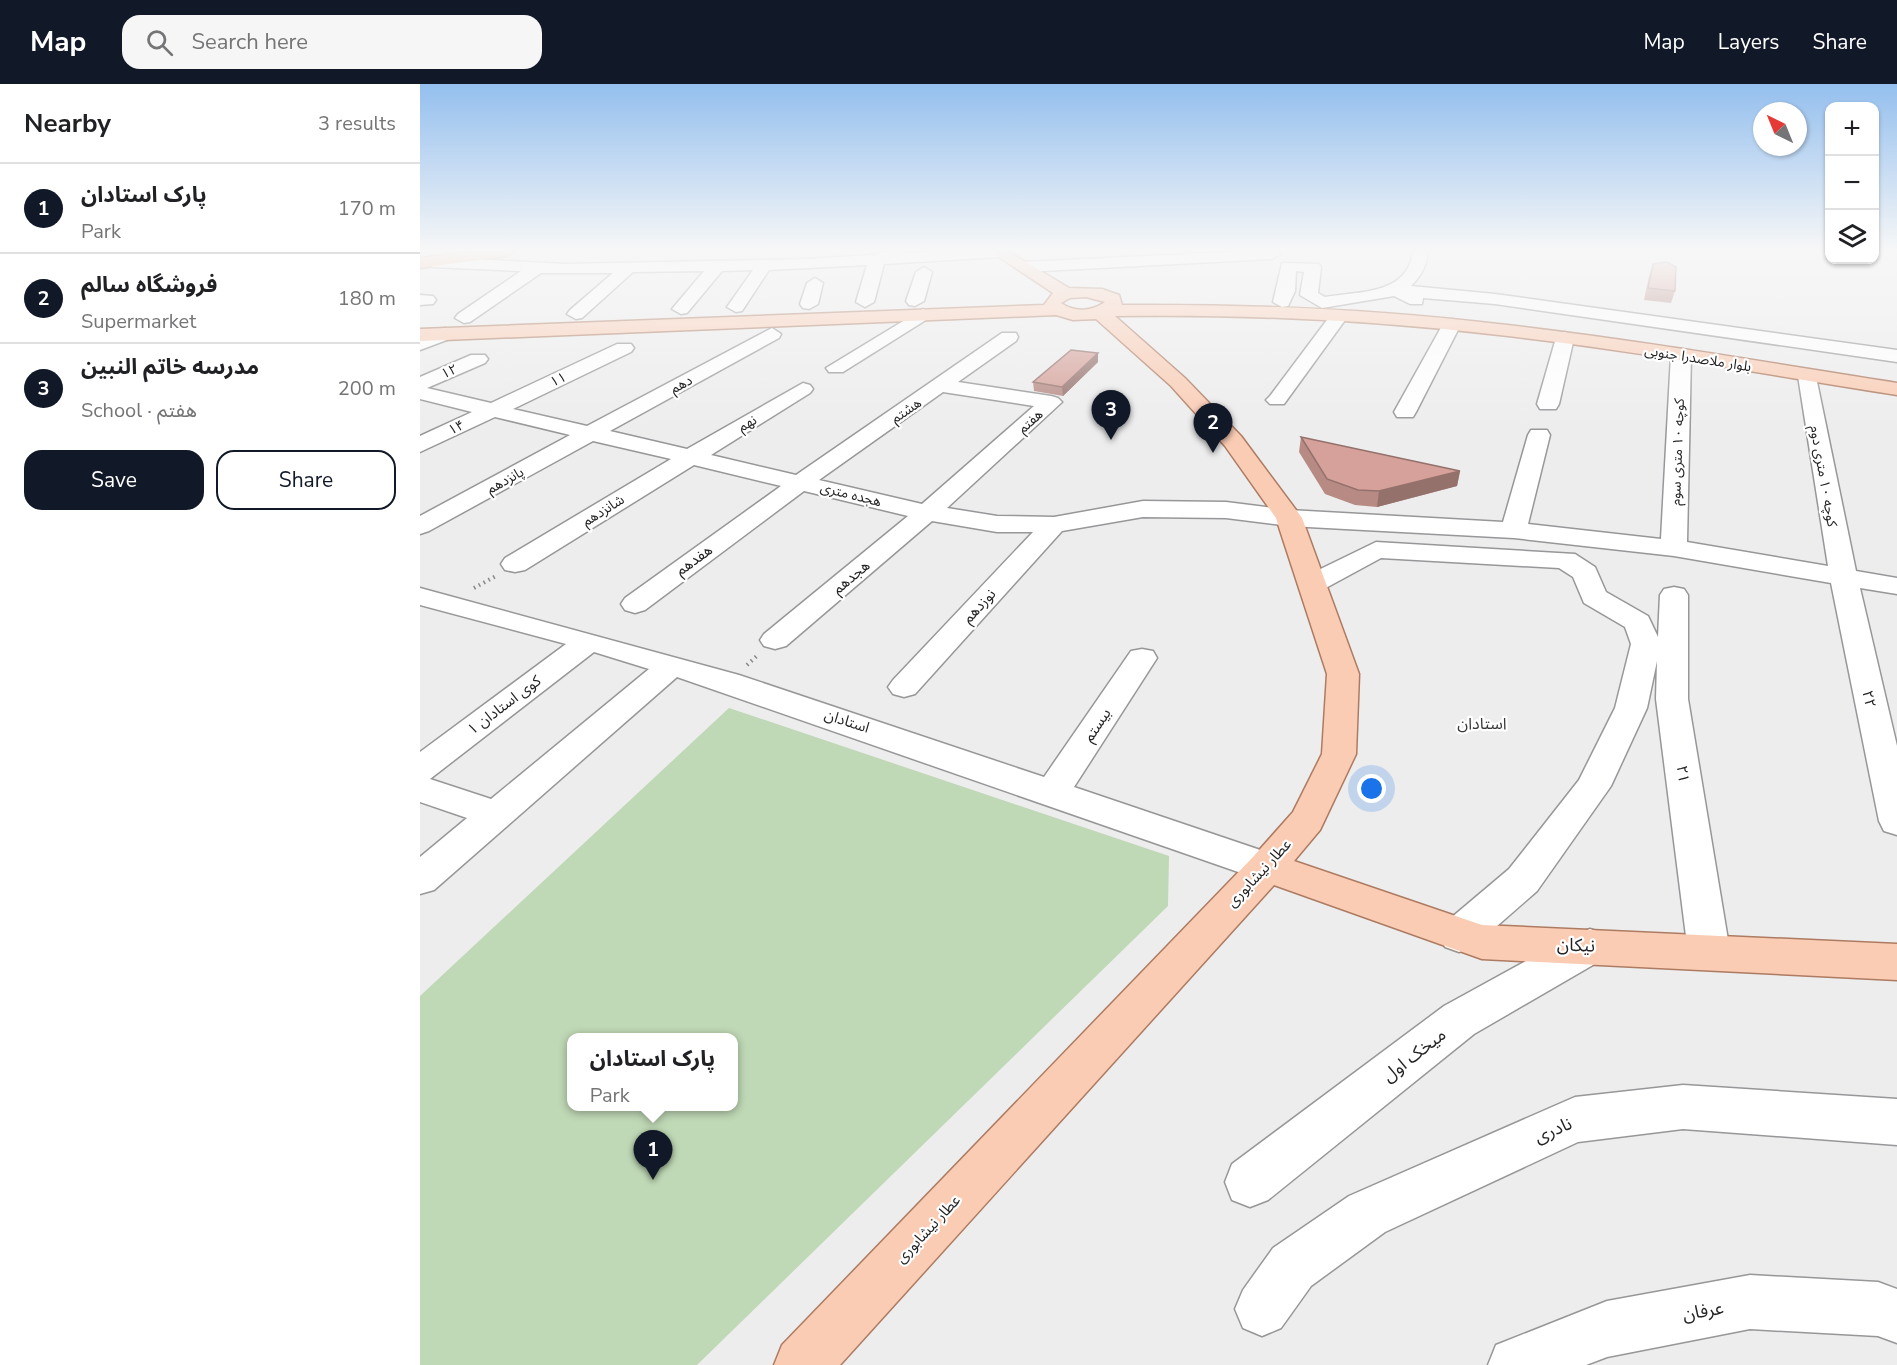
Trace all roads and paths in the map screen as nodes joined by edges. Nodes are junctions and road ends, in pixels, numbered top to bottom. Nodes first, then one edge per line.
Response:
1 (475, 311) edge
2 (580, 311) edge
3 (644, 311) edge
4 (853, 311) edge
5 (914, 311) edge
6 (1114, 311) edge
7 (1175, 311) edge
8 (1468, 311) edge
9 (1578, 311) edge
10 (576, 314) junction
11 (1339, 316) junction
12 (464, 318) junction
13 (420, 320) edge
14 (1452, 324) junction
15 (445, 334) junction
16 (772, 334) dead end
17 (420, 335) edge
18 (1008, 337) dead end
19 (1565, 338) junction
20 (420, 344) edge
21 (624, 348) dead end
22 (1681, 355) junction
23 (1897, 356) edge
24 (478, 358) dead end
25 (836, 368) dead end
26 (1897, 372) edge
27 (1808, 376) junction
28 (420, 384) edge
29 (942, 386) junction
30 (803, 389) dead end
31 (1897, 389) edge
32 (420, 393) edge
33 (1277, 400) dead end
34 (1548, 404) dead end
35 (492, 410) junction
36 (1405, 412) dead end
37 (590, 433) junction
38 (1539, 435) dead end
39 (420, 445) edge
40 (691, 456) junction
41 (801, 482) junction
42 (927, 513) junction
43 (1289, 518) junction
44 (1054, 525) junction
45 (420, 526) edge
46 (1514, 530) junction
47 (1674, 548) junction
48 (515, 564) joint
49 (1842, 576) junction
50 (1312, 584) junction
51 (1897, 586) edge
52 (1674, 595) dead end
53 (434, 600) edge
54 (635, 604) dead end
55 (775, 640) joint
56 (589, 641) junction
57 (1142, 658) dead end
58 (671, 666) junction
59 (728, 682) junction
60 (904, 687) dead end
61 (420, 770) edge
62 (420, 789) edge
63 (1052, 792) junction
64 (497, 814) junction
65 (1897, 821) edge
66 (1267, 867) junction
67 (420, 879) edge
68 (1459, 935) junction
69 (1590, 946) junction
70 (1709, 952) junction
71 (1897, 962) edge
72 (1897, 1122) edge
73 (1250, 1182) dead end
74 (1262, 1309) dead end
75 (1897, 1316) edge
76 (802, 1365) edge
77 (1516, 1365) edge

1 - 12 street
2 - 10 street
3 - 10 main road
4 - 15 main road
5 - 25 street
6 - 43 main road, عطار نیشابوری
7 - 11 main road, بلوار ملاصدرا جنوبی
8 - 26 main road, بلوار ملاصدرا جنوبی
9 - 23 street
10 - 12 main road
11 - 14 main road, بلوار ملاصدرا جنوبی
11 - 33 street
12 - 13 main road
14 - 19 main road, بلوار ملاصدرا جنوبی
14 - 36 street
15 - 17 main road
15 - 20 street
16 - 37 street, دهم
18 - 29 street, هشتم
19 - 22 main road, بلوار ملاصدرا جنوبی
19 - 34 street
21 - 35 street, ۱۱
22 - 27 main road, بلوار ملاصدرا جنوبی
22 - 47 street, کوچه ۱۰ متری سوم
24 - 28 street, ۱۲
27 - 31 main road, بلوار ملاصدرا جنوبی
27 - 49 street, کوچه ۱۰ متری دوم
29 - 41 street, هشتم
29 - 42 street, هفتم
30 - 40 street, نهم
32 - 35 street, هجده متری
35 - 37 street, هجده متری
35 - 39 street, ۱۴
37 - 40 street, هجده متری
37 - 45 street, پانزدهم
38 - 46 street
40 - 41 street, هجده متری
40 - 48 street, شانزدهم
41 - 42 street, هجده متری
41 - 54 street, هفدهم
42 - 44 street, هجده متری
42 - 55 street, هجدهم
43 - 44 street, هجده متری
43 - 46 street, هجده متری
43 - 50 main road, عطار نیشابوری
44 - 60 street, نوزدهم
46 - 47 street, هجده متری
47 - 49 street, هجده متری
48 - 53 path
49 - 51 street, هجده متری
49 - 65 street, ۲۲
50 - 66 main road, عطار نیشابوری
50 - 68 street
52 - 70 street, ۲۱
53 - 56 street, استادان
55 - 59 path
56 - 58 street, استادان
56 - 61 street, کوی استادان ۱
57 - 63 street, بیستم
58 - 59 street, استادان
58 - 64 street
59 - 63 street, استادان
62 - 64 street
63 - 66 street, استادان
64 - 67 street
66 - 68 main road, نیکان
66 - 76 main road, عطار نیشابوری
68 - 69 main road, نیکان
69 - 70 main road, نیکان
69 - 73 street, میخک اول
70 - 71 main road, نیکان
72 - 74 street, نادری
75 - 77 street, عرفان

